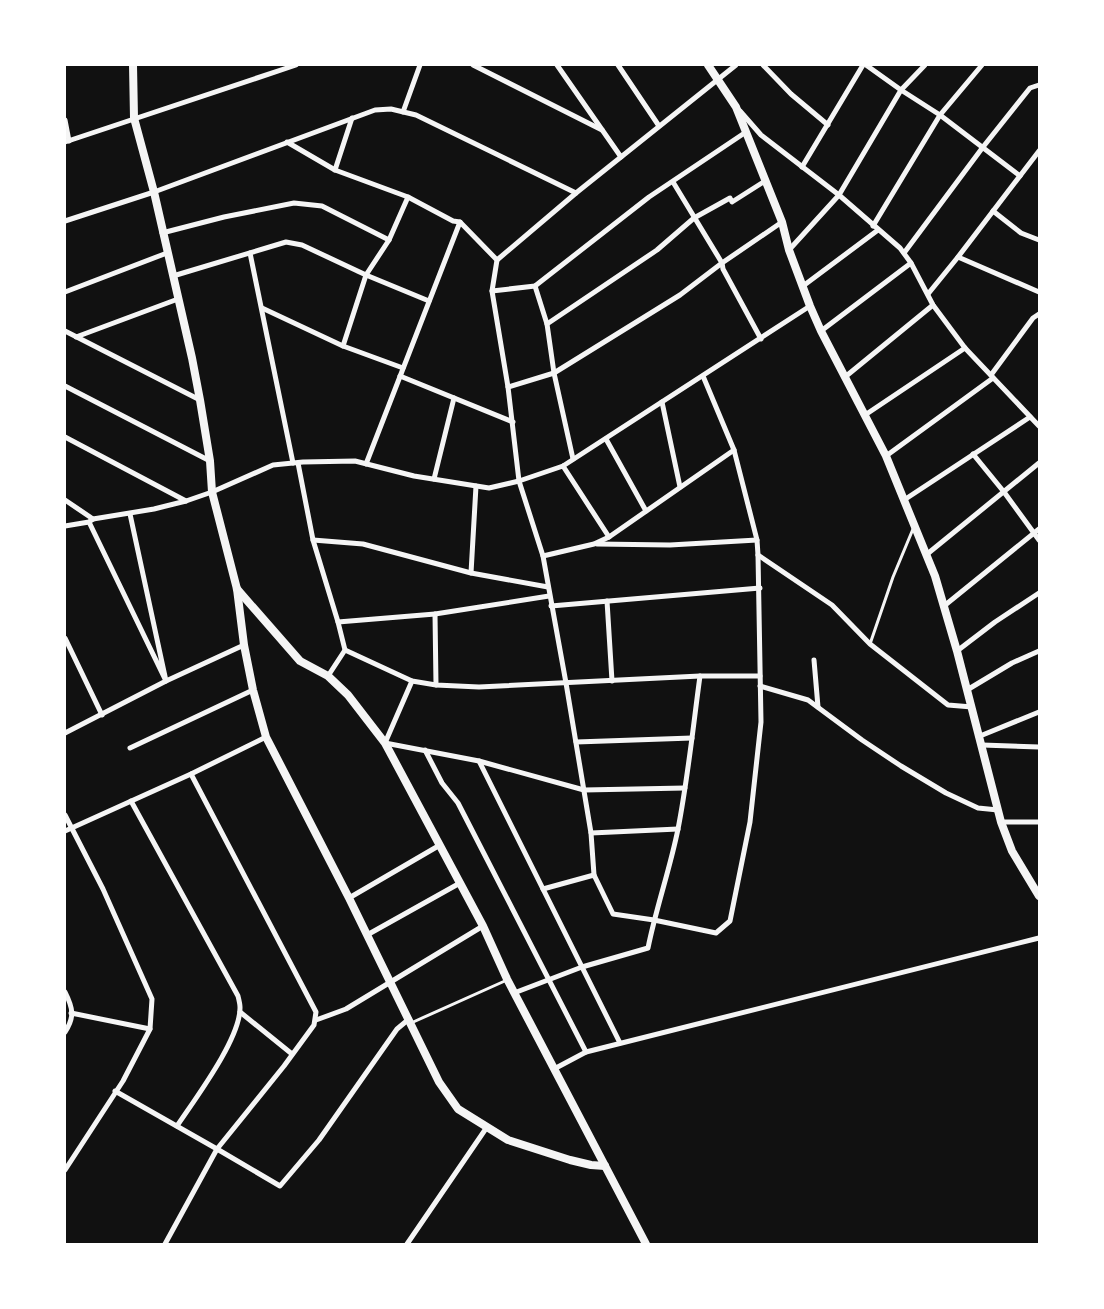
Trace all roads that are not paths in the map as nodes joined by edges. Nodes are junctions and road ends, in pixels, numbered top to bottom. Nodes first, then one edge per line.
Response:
1 (133, 65) edge
2 (296, 65) edge
3 (420, 65) edge
4 (473, 65) edge
5 (557, 65) edge
6 (618, 65) edge
7 (708, 65) edge
8 (736, 65) edge
9 (763, 65) edge
10 (864, 65) edge
11 (925, 65) edge
12 (982, 65) edge
13 (718, 79) junction
14 (1039, 85) edge
15 (901, 90) junction
16 (736, 107) junction
17 (403, 112) junction
18 (940, 115) junction
19 (134, 118) junction
20 (352, 118) junction
21 (65, 120) edge
22 (828, 125) junction
23 (659, 126) junction
24 (602, 130) junction
25 (746, 132) junction
26 (67, 141) edge
27 (287, 142) junction
28 (983, 147) junction
29 (1039, 151) edge
30 (621, 157) junction
31 (802, 167) junction
32 (336, 170) junction
33 (1020, 176) junction
34 (765, 180) junction
35 (672, 182) junction
36 (154, 192) junction
37 (576, 193) junction
38 (839, 195) junction
39 (408, 197) junction
40 (994, 211) junction
41 (694, 218) junction
42 (65, 221) edge
43 (460, 222) junction
44 (782, 222) junction
45 (876, 228) junction
46 (162, 233) junction
47 (389, 240) junction
48 (1039, 240) edge
49 (789, 250) junction
50 (167, 253) junction
51 (250, 253) junction
52 (904, 253) junction
53 (958, 257) junction
54 (496, 260) junction
55 (722, 263) junction
56 (911, 263) junction
57 (366, 275) junction
58 (173, 276) junction
59 (535, 286) junction
60 (803, 286) junction
61 (492, 290) junction
62 (65, 292) edge
63 (1039, 292) edge
64 (928, 294) junction
65 (178, 299) junction
66 (429, 301) junction
67 (933, 305) junction
68 (810, 306) junction
69 (262, 308) junction
70 (1039, 314) edge
71 (546, 324) junction
72 (821, 331) junction
73 (65, 332) edge
74 (76, 337) junction
75 (761, 339) junction
76 (343, 346) junction
77 (965, 348) junction
78 (403, 368) junction
79 (554, 373) junction
80 (400, 376) junction
81 (703, 376) junction
82 (992, 376) junction
83 (845, 377) junction
84 (65, 386) edge
85 (508, 387) junction
86 (454, 398) junction
87 (200, 400) junction
88 (662, 402) junction
89 (865, 415) junction
90 (1030, 417) junction
91 (513, 422) junction
92 (1039, 426) edge
93 (65, 437) edge
94 (606, 439) junction
95 (734, 450) junction
96 (974, 454) junction
97 (886, 456) junction
98 (573, 460) junction
99 (210, 461) junction
100 (295, 463) junction
101 (1039, 463) edge
102 (366, 464) junction
103 (563, 466) junction
104 (434, 479) junction
105 (519, 481) junction
106 (476, 486) junction
107 (680, 487) junction
108 (212, 492) junction
109 (1004, 492) junction
110 (65, 500) edge
111 (904, 500) junction
112 (186, 501) junction
113 (646, 511) junction
114 (130, 514) junction
115 (91, 521) junction
116 (65, 526) edge
117 (915, 526) junction
118 (1039, 529) edge
119 (1033, 534) junction
120 (609, 537) junction
121 (313, 540) junction
122 (757, 540) junction
123 (1039, 540) edge
124 (594, 544) junction
125 (758, 555) junction
126 (926, 555) junction
127 (543, 556) junction
128 (471, 573) junction
129 (548, 587) junction
130 (760, 588) junction
131 (238, 589) junction
132 (1039, 593) edge
133 (549, 596) junction
134 (607, 601) junction
135 (551, 606) junction
136 (944, 606) junction
137 (435, 614) junction
138 (338, 622) junction
139 (65, 638) edge
140 (870, 644) junction
141 (244, 645) junction
142 (344, 650) junction
143 (957, 651) junction
144 (1039, 651) edge
145 (814, 660) dead end
146 (328, 676) junction
147 (700, 676) junction
148 (760, 676) junction
149 (166, 681) junction
150 (412, 681) junction
151 (612, 681) junction
152 (566, 683) junction
153 (436, 685) junction
154 (760, 686) junction
155 (253, 690) junction
156 (967, 690) junction
157 (972, 706) junction
158 (818, 707) junction
159 (1039, 712) edge
160 (102, 715) junction
161 (65, 733) edge
162 (980, 736) junction
163 (266, 737) junction
164 (692, 738) junction
165 (576, 742) junction
166 (385, 743) junction
167 (982, 745) junction
168 (1039, 746) edge
169 (130, 748) dead end
170 (425, 750) junction
171 (479, 761) junction
172 (192, 774) junction
173 (685, 788) junction
174 (584, 790) junction
175 (132, 801) junction
176 (998, 810) junction
177 (65, 815) edge
178 (1001, 822) junction
179 (1039, 822) edge
180 (72, 828) junction
181 (678, 829) junction
182 (65, 831) edge
183 (591, 833) junction
184 (440, 845) junction
185 (594, 875) junction
186 (460, 883) junction
187 (543, 888) junction
188 (1039, 896) edge
189 (349, 898) junction
190 (654, 920) junction
191 (483, 926) junction
192 (367, 934) junction
193 (1039, 938) edge
194 (582, 967) junction
195 (507, 980) junction
196 (549, 980) junction
197 (391, 982) junction
198 (65, 992) edge
199 (514, 993) junction
200 (240, 1012) junction
201 (71, 1013) junction
202 (316, 1020) junction
203 (410, 1021) junction
204 (150, 1029) junction
205 (65, 1032) edge
206 (620, 1043) junction
207 (586, 1052) junction
208 (292, 1054) junction
209 (554, 1068) junction
210 (115, 1091) junction
211 (177, 1126) junction
212 (487, 1127) junction
213 (216, 1149) junction
214 (605, 1166) junction
215 (65, 1170) edge
216 (164, 1244) edge
217 (406, 1244) edge
218 (646, 1244) edge

1 - 19 street
2 - 19 street
3 - 17 street
4 - 24 street
5 - 24 street
6 - 23 street
7 - 13 street
8 - 13 street
9 - 22 street
10 - 15 street
10 - 22 street
11 - 15 street
12 - 18 street
13 - 16 street
13 - 23 street
14 - 28 street
15 - 18 street
15 - 38 street
16 - 25 street
16 - 31 street
17 - 20 street
17 - 37 street
18 - 28 street
18 - 45 street
19 - 26 street
19 - 36 street
20 - 27 street
20 - 32 street
21 - 26 street
22 - 31 street
23 - 30 street
24 - 30 street
25 - 34 street
25 - 35 street
27 - 32 street
27 - 36 street
28 - 33 street
28 - 52 street
29 - 33 street
30 - 37 street
31 - 38 street
32 - 39 street
33 - 40 street
34 - 41 street
34 - 44 street
35 - 41 street
35 - 59 street
36 - 42 street
36 - 46 street
37 - 54 street
38 - 45 street
38 - 49 street
39 - 43 street
39 - 47 street
40 - 48 street
40 - 53 street
41 - 55 street
41 - 71 street
43 - 54 street
43 - 66 street
44 - 49 street
44 - 55 street
45 - 52 street
45 - 60 street
46 - 47 street
46 - 50 street
47 - 57 street
49 - 60 street
50 - 58 street
50 - 62 street
51 - 57 street
51 - 58 street
51 - 69 street
52 - 56 street
53 - 63 street
53 - 64 street
54 - 61 street
55 - 75 street
55 - 79 street
56 - 64 street
56 - 72 street
57 - 66 street
57 - 76 street
58 - 65 street
59 - 61 street
59 - 71 street
60 - 68 street
61 - 85 street
64 - 67 street
65 - 74 street
65 - 87 street
66 - 78 street
67 - 77 street
67 - 83 street
68 - 72 street
68 - 75 street
69 - 76 street
69 - 100 street
70 - 82 street
71 - 79 street
72 - 83 street
73 - 74 street
74 - 87 street
75 - 81 street
76 - 78 street
77 - 82 street
77 - 89 street
78 - 80 street
79 - 85 street
79 - 98 street
80 - 86 street
80 - 102 street
81 - 88 street
81 - 95 street
82 - 90 street
82 - 97 street
83 - 89 street
84 - 99 street
85 - 91 street
86 - 91 street
86 - 104 street
87 - 99 street
88 - 94 street
88 - 107 street
89 - 97 street
90 - 92 street
90 - 96 street
91 - 105 street
93 - 112 street
94 - 98 street
94 - 113 street
95 - 107 street
95 - 122 street
96 - 109 street
96 - 111 street
97 - 111 street
98 - 103 street
99 - 108 street
100 - 102 street
100 - 108 street
100 - 121 street
101 - 109 street
102 - 104 street
103 - 105 street
103 - 120 street
104 - 106 street
105 - 106 street
105 - 127 street
106 - 128 street
107 - 113 street
108 - 112 street
108 - 131 street
109 - 119 street
109 - 126 street
110 - 115 street
111 - 117 street
112 - 114 street
113 - 120 street
114 - 115 street
114 - 149 street
115 - 116 street
115 - 149 street
117 - 126 street
117 - 140 lane
118 - 119 street
119 - 123 street
119 - 136 street
120 - 124 street
121 - 128 street
121 - 138 street
122 - 124 street
122 - 125 street
124 - 127 street
125 - 130 street
125 - 140 street
126 - 136 street
127 - 129 street
128 - 129 street
129 - 133 street
130 - 134 street
130 - 148 street
131 - 141 street
131 - 146 street
132 - 143 street
133 - 135 street
133 - 137 street
134 - 135 street
134 - 151 street
135 - 152 street
136 - 143 street
137 - 138 street
137 - 153 street
138 - 142 street
139 - 160 street
140 - 157 street
141 - 149 street
141 - 155 street
142 - 146 street
142 - 150 street
143 - 156 street
144 - 156 street
145 - 158 street
146 - 166 street
147 - 148 street
147 - 151 street
147 - 164 street
148 - 154 street
149 - 160 street
150 - 153 street
150 - 166 street
151 - 152 street
152 - 153 street
152 - 165 street
154 - 158 street
154 - 190 street
155 - 163 street
155 - 169 street
156 - 157 street
157 - 162 street
158 - 176 street
159 - 162 street
160 - 161 street
162 - 167 street
163 - 172 street
163 - 189 street
164 - 165 street
164 - 173 street
165 - 174 street
166 - 170 street
166 - 184 street
167 - 168 street
167 - 176 street
170 - 171 street
170 - 196 street
171 - 174 street
171 - 187 street
172 - 175 street
172 - 202 street
173 - 174 street
173 - 181 street
174 - 183 street
175 - 180 street
175 - 200 street
176 - 178 street
177 - 180 street
178 - 179 street
178 - 188 street
180 - 182 street
180 - 204 street
181 - 183 street
181 - 190 street
183 - 185 street
184 - 186 street
184 - 189 street
185 - 187 street
185 - 190 street
186 - 191 street
186 - 192 street
187 - 194 street
189 - 192 street
190 - 194 street
191 - 195 street
191 - 197 street
192 - 197 street
193 - 206 street
194 - 196 street
194 - 206 street
195 - 199 street
195 - 203 lane
196 - 199 street
196 - 207 street
197 - 202 street
197 - 203 street
198 - 201 street
199 - 209 street
200 - 208 street
200 - 211 street
201 - 204 street
201 - 205 street
202 - 208 street
203 - 212 street
203 - 213 street
204 - 210 street
206 - 207 street
207 - 209 street
208 - 213 street
209 - 214 street
210 - 211 street
210 - 215 street
211 - 213 street
212 - 214 street
212 - 217 street
213 - 216 street
214 - 218 street

